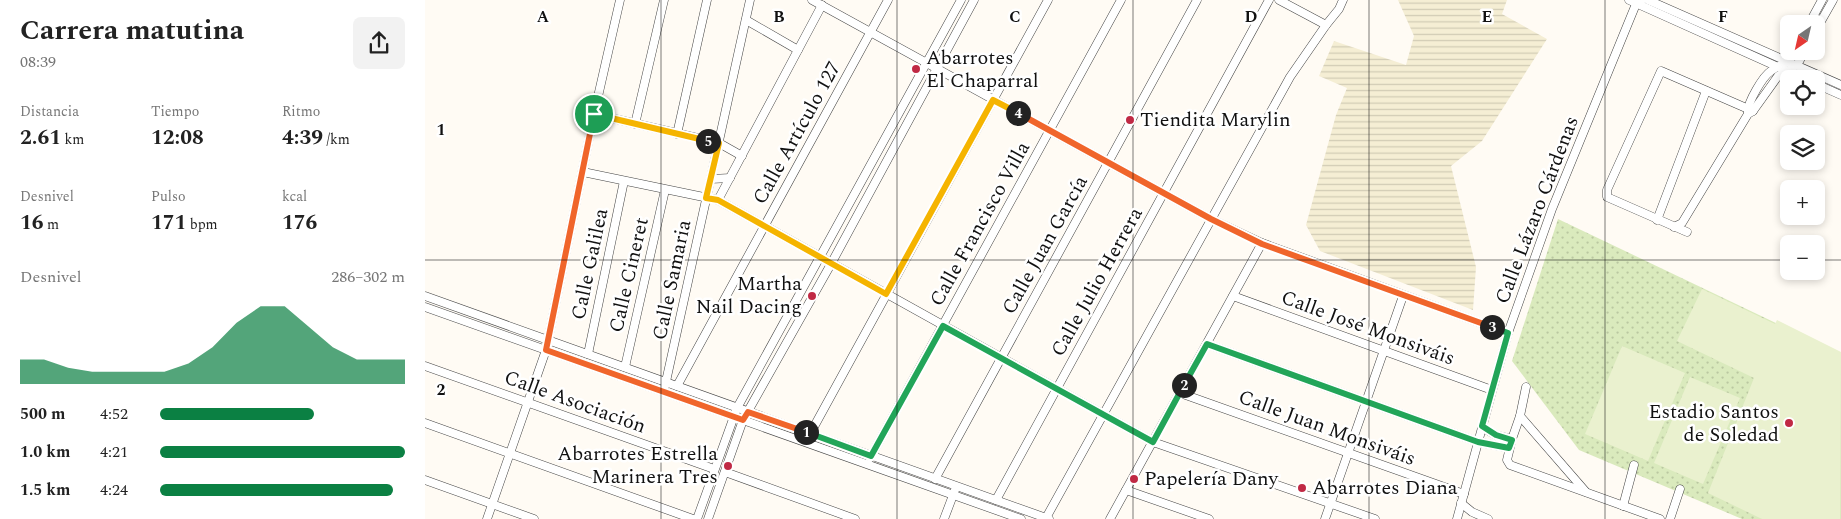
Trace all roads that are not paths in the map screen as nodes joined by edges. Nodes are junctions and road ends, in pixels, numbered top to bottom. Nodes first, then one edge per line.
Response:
1 (620, 0) edge
2 (664, 0) edge
3 (707, 0) edge
4 (750, 0) edge
5 (812, 0) edge
6 (888, 0) edge
7 (961, 0) edge
8 (974, 0) edge
9 (1048, 0) edge
10 (1121, 0) edge
11 (1197, 0) edge
12 (1269, 0) edge
13 (1279, 0) edge
14 (1343, 0) edge
15 (1648, 0) edge
16 (1822, 0) edge
17 (1833, 0) edge
18 (1636, 1) edge
19 (822, 5) junction
20 (1680, 14) junction
21 (1814, 15) edge
22 (1824, 15) edge
23 (746, 20) junction
24 (1676, 22) junction
25 (1326, 25) junction
26 (870, 32) junction
27 (798, 50) junction
28 (1800, 60) edge
29 (1789, 62) junction
30 (926, 63) junction
31 (1797, 65) junction
32 (1778, 67) junction
33 (936, 68) junction
34 (1786, 70) edge
35 (1790, 70) edge
36 (1780, 75) edge
37 (1841, 85) edge
38 (1825, 88) edge
39 (1706, 91) junction
40 (1841, 95) edge
41 (993, 100) junction
42 (1749, 111) junction
43 (594, 114) junction
44 (635, 124) junction
45 (1049, 130) junction
46 (677, 134) junction
47 (719, 143) junction
48 (741, 156) junction
49 (1108, 162) junction
50 (583, 172) junction
51 (730, 178) junction
52 (711, 179) junction
53 (624, 181) junction
54 (665, 190) junction
55 (1164, 193) junction
56 (706, 198) junction
57 (718, 200) junction
58 (1211, 219) junction
59 (1657, 220) junction
60 (764, 226) junction
61 (1674, 227) junction
62 (1687, 232) dead end
63 (1262, 244) junction
64 (821, 258) junction
65 (831, 264) junction
66 (886, 294) junction
67 (425, 296) edge
68 (1233, 296) junction
69 (1403, 296) junction
70 (425, 307) edge
71 (943, 326) junction
72 (1508, 333) junction
73 (548, 340) junction
74 (1207, 344) junction
75 (546, 350) junction
76 (1383, 351) junction
77 (588, 354) junction
78 (1001, 358) junction
79 (425, 366) edge
80 (625, 368) junction
81 (666, 382) junction
82 (677, 386) junction
83 (1526, 387) dead end
84 (1057, 389) junction
85 (1492, 390) junction
86 (663, 392) junction
87 (1179, 393) junction
88 (1366, 401) junction
89 (529, 402) junction
90 (737, 408) junction
91 (748, 412) junction
92 (1103, 414) junction
93 (733, 416) junction
94 (1520, 416) junction
95 (743, 420) junction
96 (425, 423) edge
97 (1482, 426) junction
98 (810, 434) junction
99 (1512, 440) junction
100 (1153, 442) junction
101 (1478, 442) junction
102 (1509, 448) junction
103 (1348, 453) junction
104 (511, 454) junction
105 (871, 456) junction
106 (867, 464) junction
107 (1633, 465) dead end
108 (1564, 467) junction
109 (714, 469) junction
110 (725, 472) junction
111 (935, 478) junction
112 (425, 480) edge
113 (1553, 481) junction
114 (957, 486) junction
115 (1680, 489) dead end
116 (1126, 490) junction
117 (1587, 493) junction
118 (1464, 494) junction
119 (953, 495) junction
120 (996, 500) junction
121 (1330, 503) junction
122 (1461, 503) junction
123 (492, 504) junction
124 (1623, 506) junction
125 (1472, 515) edge
126 (487, 519) edge
127 (534, 519) edge
128 (695, 519) edge
129 (708, 519) edge
130 (855, 519) edge
131 (944, 519) edge
132 (1021, 519) edge
133 (1047, 519) edge
134 (1110, 519) edge
135 (1209, 519) edge
136 (1325, 519) edge
137 (1375, 519) edge
138 (1457, 519) edge
139 (1488, 519) edge
140 (1660, 519) edge
141 (1670, 519) edge

1 - 43 street
2 - 44 street
3 - 46 street
4 - 23 street, Calle Samaria
5 - 19 street
6 - 26 street, Calle Artículo 127
7 - 30 street
8 - 33 street
9 - 41 street
10 - 45 street, Calle Francisco Villa
11 - 49 street, Calle Juan García
12 - 55 street, Calle Julio Herrera
13 - 25 street
14 - 25 street
15 - 20 street
16 - 21 street
17 - 22 street
18 - 24 street
18 - 72 street, Calle Lázaro Cárdenas
19 - 26 street
19 - 27 street
20 - 24 street
20 - 29 street
23 - 27 street
23 - 47 street, Calle Samaria
24 - 32 street
25 - 58 street
26 - 30 street
26 - 60 street, Calle Artículo 127
27 - 48 street
28 - 31 street
29 - 31 street
29 - 32 street
30 - 33 street
30 - 64 street
31 - 35 street
31 - 37 street
32 - 34 street
32 - 42 street
33 - 41 street
33 - 65 street
36 - 42 street
38 - 40 street
39 - 42 street
39 - 59 street
39 - 59 street
41 - 45 street
41 - 66 street
42 - 61 street
43 - 44 street
43 - 50 street
44 - 46 street
45 - 49 street
45 - 71 street, Calle Francisco Villa
46 - 47 street
47 - 48 street
47 - 52 street, Calle Samaria
48 - 51 street
49 - 55 street
49 - 78 street, Calle Juan García
50 - 53 street
50 - 73 street
51 - 52 street
51 - 57 street
52 - 56 street, Calle Samaria
53 - 54 street
53 - 77 street, Calle Galilea
54 - 56 street
54 - 80 street, Calle Cineret
55 - 58 street
55 - 84 street, Calle Julio Herrera
56 - 57 street
56 - 81 street, Calle Samaria
57 - 60 street
58 - 63 street
58 - 92 street
59 - 61 street
60 - 64 street
60 - 82 street, Calle Artículo 127
61 - 62 street
63 - 68 street
63 - 69 street
64 - 65 street
64 - 90 street
65 - 66 street
65 - 91 street
66 - 71 street
66 - 98 street
67 - 73 street
68 - 74 street
68 - 76 street, Calle José Monsiváis
69 - 72 street
69 - 76 street
70 - 75 street
71 - 78 street
71 - 105 street, Calle Francisco Villa
72 - 85 street, Calle Lázaro Cárdenas
73 - 75 street
73 - 77 street
74 - 87 street
74 - 88 street
75 - 86 street
75 - 89 street
76 - 85 street, Calle José Monsiváis
76 - 88 street
77 - 80 street
78 - 84 street
78 - 111 street, Calle Juan García
79 - 89 street, Calle Asociación
80 - 81 street
81 - 82 street
81 - 86 street, Calle Samaria
82 - 90 street
83 - 94 street
84 - 92 street
84 - 120 street, Calle Julio Herrera
85 - 97 street, Calle Lázaro Cárdenas
86 - 93 street
87 - 100 street
87 - 103 street, Calle Juan Monsiváis
88 - 101 street
88 - 103 street
89 - 104 street
89 - 109 street, Calle Asociación
90 - 91 street
90 - 93 street
91 - 95 street
91 - 98 street
92 - 100 street
92 - 133 street
93 - 95 street
93 - 109 street
94 - 99 street
94 - 108 street
95 - 106 street
95 - 110 street
96 - 104 street
97 - 99 street
97 - 101 street, Calle Lázaro Cárdenas
98 - 105 street
99 - 102 street
100 - 116 street
100 - 121 street
101 - 102 street
101 - 118 street, Calle Lázaro Cárdenas
102 - 113 street
103 - 118 street, Calle Juan Monsiváis
103 - 121 street
104 - 123 street
104 - 128 street
105 - 106 street, Calle Francisco Villa
105 - 111 street
106 - 119 street
107 - 124 street
108 - 113 street
108 - 117 street
109 - 128 street
110 - 129 street
110 - 130 street
111 - 114 street
112 - 123 street
113 - 117 street
114 - 119 street
114 - 120 street
115 - 141 street
116 - 134 street
116 - 135 street
117 - 124 street
118 - 122 street, Calle Lázaro Cárdenas
119 - 131 street
119 - 132 street
120 - 133 street
121 - 136 street
121 - 137 street
122 - 125 street
122 - 138 street, Calle Lázaro Cárdenas
123 - 126 street
123 - 127 street
124 - 140 street
125 - 139 street

